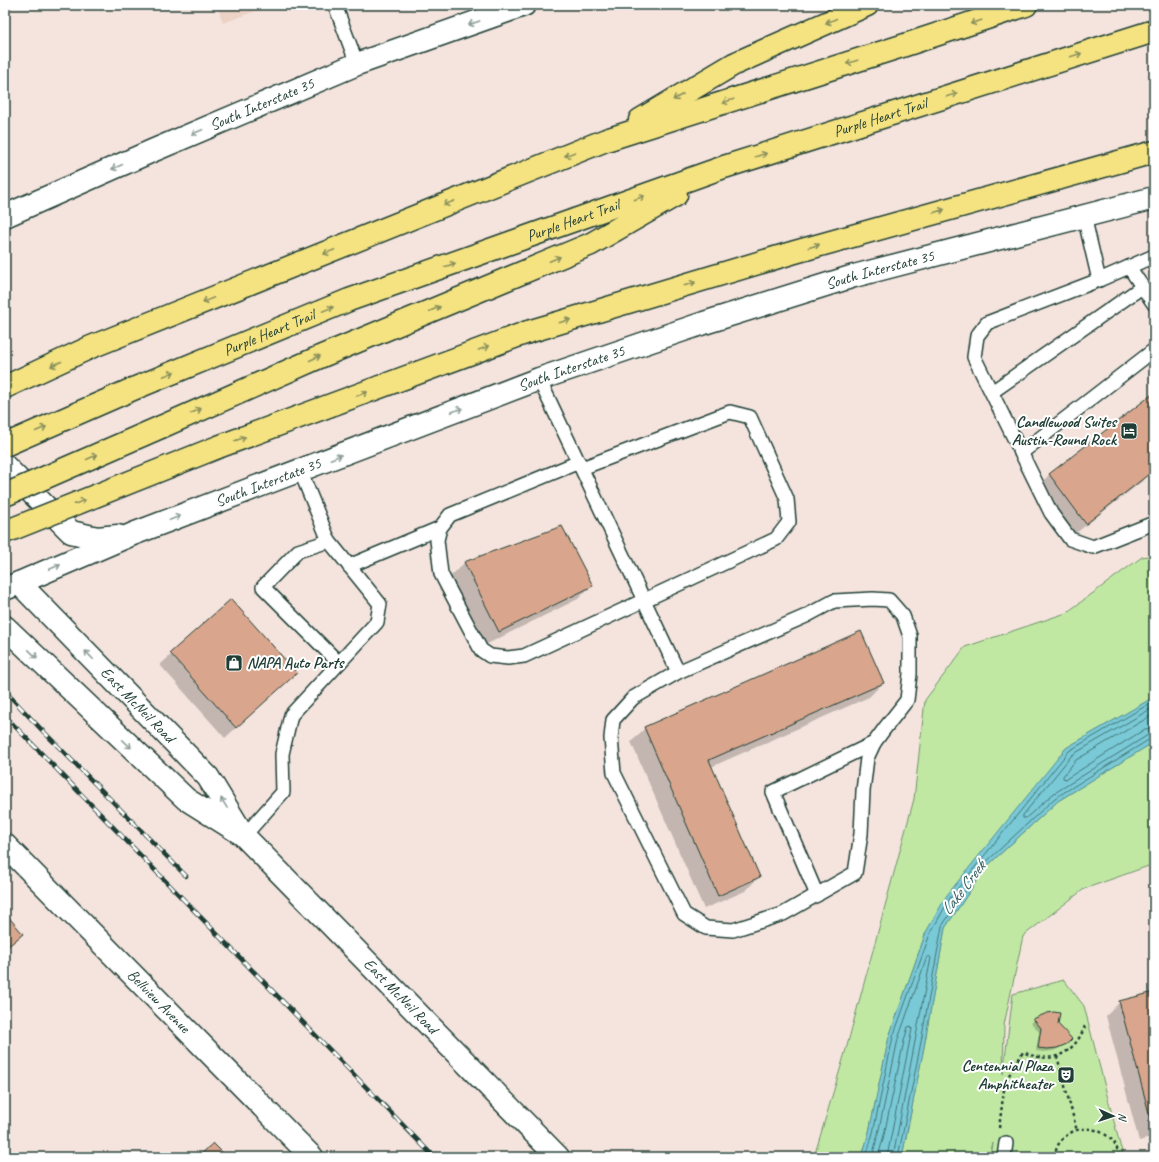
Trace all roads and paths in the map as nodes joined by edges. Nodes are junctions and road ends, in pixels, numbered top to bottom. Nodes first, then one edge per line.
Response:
1 (335, 5) edge
2 (524, 5) edge
3 (867, 5) edge
4 (1026, 5) edge
5 (1154, 31) edge
6 (357, 64) junction
7 (606, 140) junction
8 (1154, 152) edge
9 (724, 167) junction
10 (1154, 198) edge
11 (5, 216) edge
12 (1084, 216) junction
13 (1154, 256) edge
14 (1129, 267) junction
15 (1099, 280) junction
16 (1142, 287) junction
17 (1154, 304) edge
18 (1154, 350) edge
19 (539, 379) junction
20 (5, 387) edge
21 (992, 392) junction
22 (5, 445) edge
23 (1021, 453) junction
24 (580, 465) junction
25 (5, 466) edge
26 (300, 470) junction
27 (5, 495) edge
28 (1154, 523) edge
29 (440, 528) junction
30 (5, 532) edge
31 (133, 534) junction
32 (329, 542) junction
33 (349, 566) junction
34 (10, 581) edge
35 (644, 601) junction
36 (5, 627) edge
37 (339, 663) junction
38 (678, 672) junction
39 (874, 743) junction
40 (244, 836) junction
41 (5, 845) edge
42 (817, 895) junction
43 (1085, 1026) dead end
44 (1057, 1056) junction
45 (1076, 1131) junction
46 (1006, 1143) joint
47 (312, 1157) edge
48 (558, 1157) edge
49 (1004, 1157) edge
50 (1055, 1157) edge
51 (1119, 1157) edge

1 - 6 lane
2 -> 6 main road, South Interstate 35
3 -> 7 highway
4 -> 7 highway
9 -> 5 highway, Purple Heart Trail
6 -> 11 main road, South Interstate 35
7 -> 20 highway
30 -> 8 highway, bridge
22 -> 9 highway, Purple Heart Trail
27 -> 9 highway, bridge
10 - 12 main road, South Interstate 35
12 - 15 lane
12 - 19 main road, South Interstate 35
13 - 14 lane
14 - 15 lane
14 - 16 lane
15 - 21 lane
16 - 17 lane
16 - 21 lane
18 - 23 lane
19 - 24 lane
26 -> 19 main road, South Interstate 35
21 - 23 lane
23 - 28 lane
24 - 29 lane
24 - 35 lane
24 - 35 lane
25 - 31 main road
31 -> 26 main road, South Interstate 35
26 - 32 lane
29 - 33 lane
29 - 35 lane
34 -> 31 main road, South Interstate 35
32 - 33 lane
32 - 37 lane
33 - 37 lane
40 -> 34 main road, East McNeil Road
35 - 38 lane
36 -> 40 main road, East McNeil Road
37 - 40 lane
38 - 39 lane
38 - 42 lane
39 - 42 lane
39 - 42 lane
40 - 48 main road, East McNeil Road
41 - 47 main road, Bellview Avenue
43 - 44 path
44 - 45 path
44 - 46 path
45 - 50 path
45 - 51 path
46 - 49 lane

